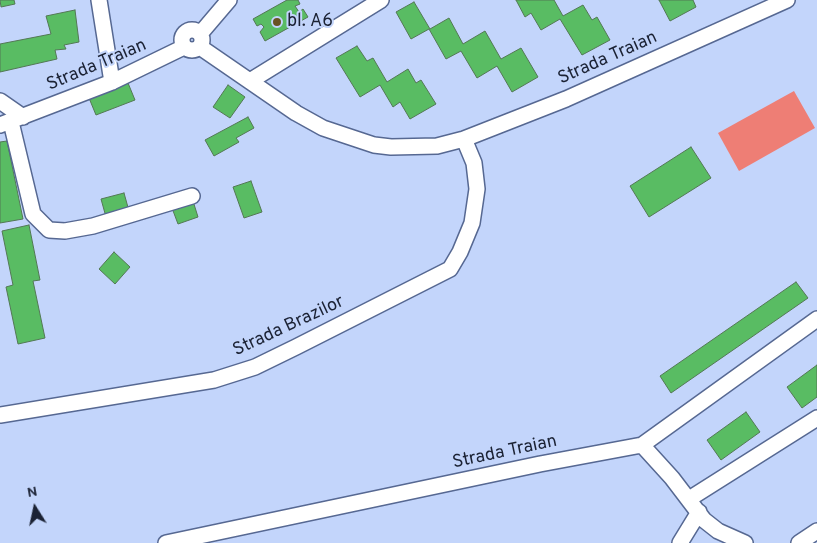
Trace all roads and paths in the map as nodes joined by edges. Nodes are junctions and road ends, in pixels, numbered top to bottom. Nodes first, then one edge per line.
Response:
1 (98, 0) edge
2 (229, 0) edge
3 (381, 0) edge
4 (787, 0) edge
5 (200, 40) junction
6 (250, 81) junction
7 (112, 82) junction
8 (0, 102) edge
9 (11, 121) edge
10 (464, 139) junction
11 (192, 196) dead end
12 (817, 319) edge
13 (0, 415) edge
14 (817, 418) edge
15 (642, 445) junction
16 (689, 499) junction
17 (698, 512) junction
18 (817, 531) edge
19 (166, 543) edge
20 (680, 543) edge
21 (745, 543) edge
22 (799, 543) edge

1 - 7 street
2 - 5 street
3 - 6 street
4 - 10 street, Strada Traian
5 - 6 street, Strada Traian
5 - 7 street, Strada Traian
6 - 10 street, Strada Traian
7 - 9 street, Strada Traian
8 - 9 street
9 - 11 street
10 - 13 street, Strada Brazilor
12 - 15 street, Strada Traian
14 - 16 street
15 - 16 street
15 - 19 street, Strada Traian
16 - 17 street
17 - 20 street
17 - 21 street
18 - 22 street

